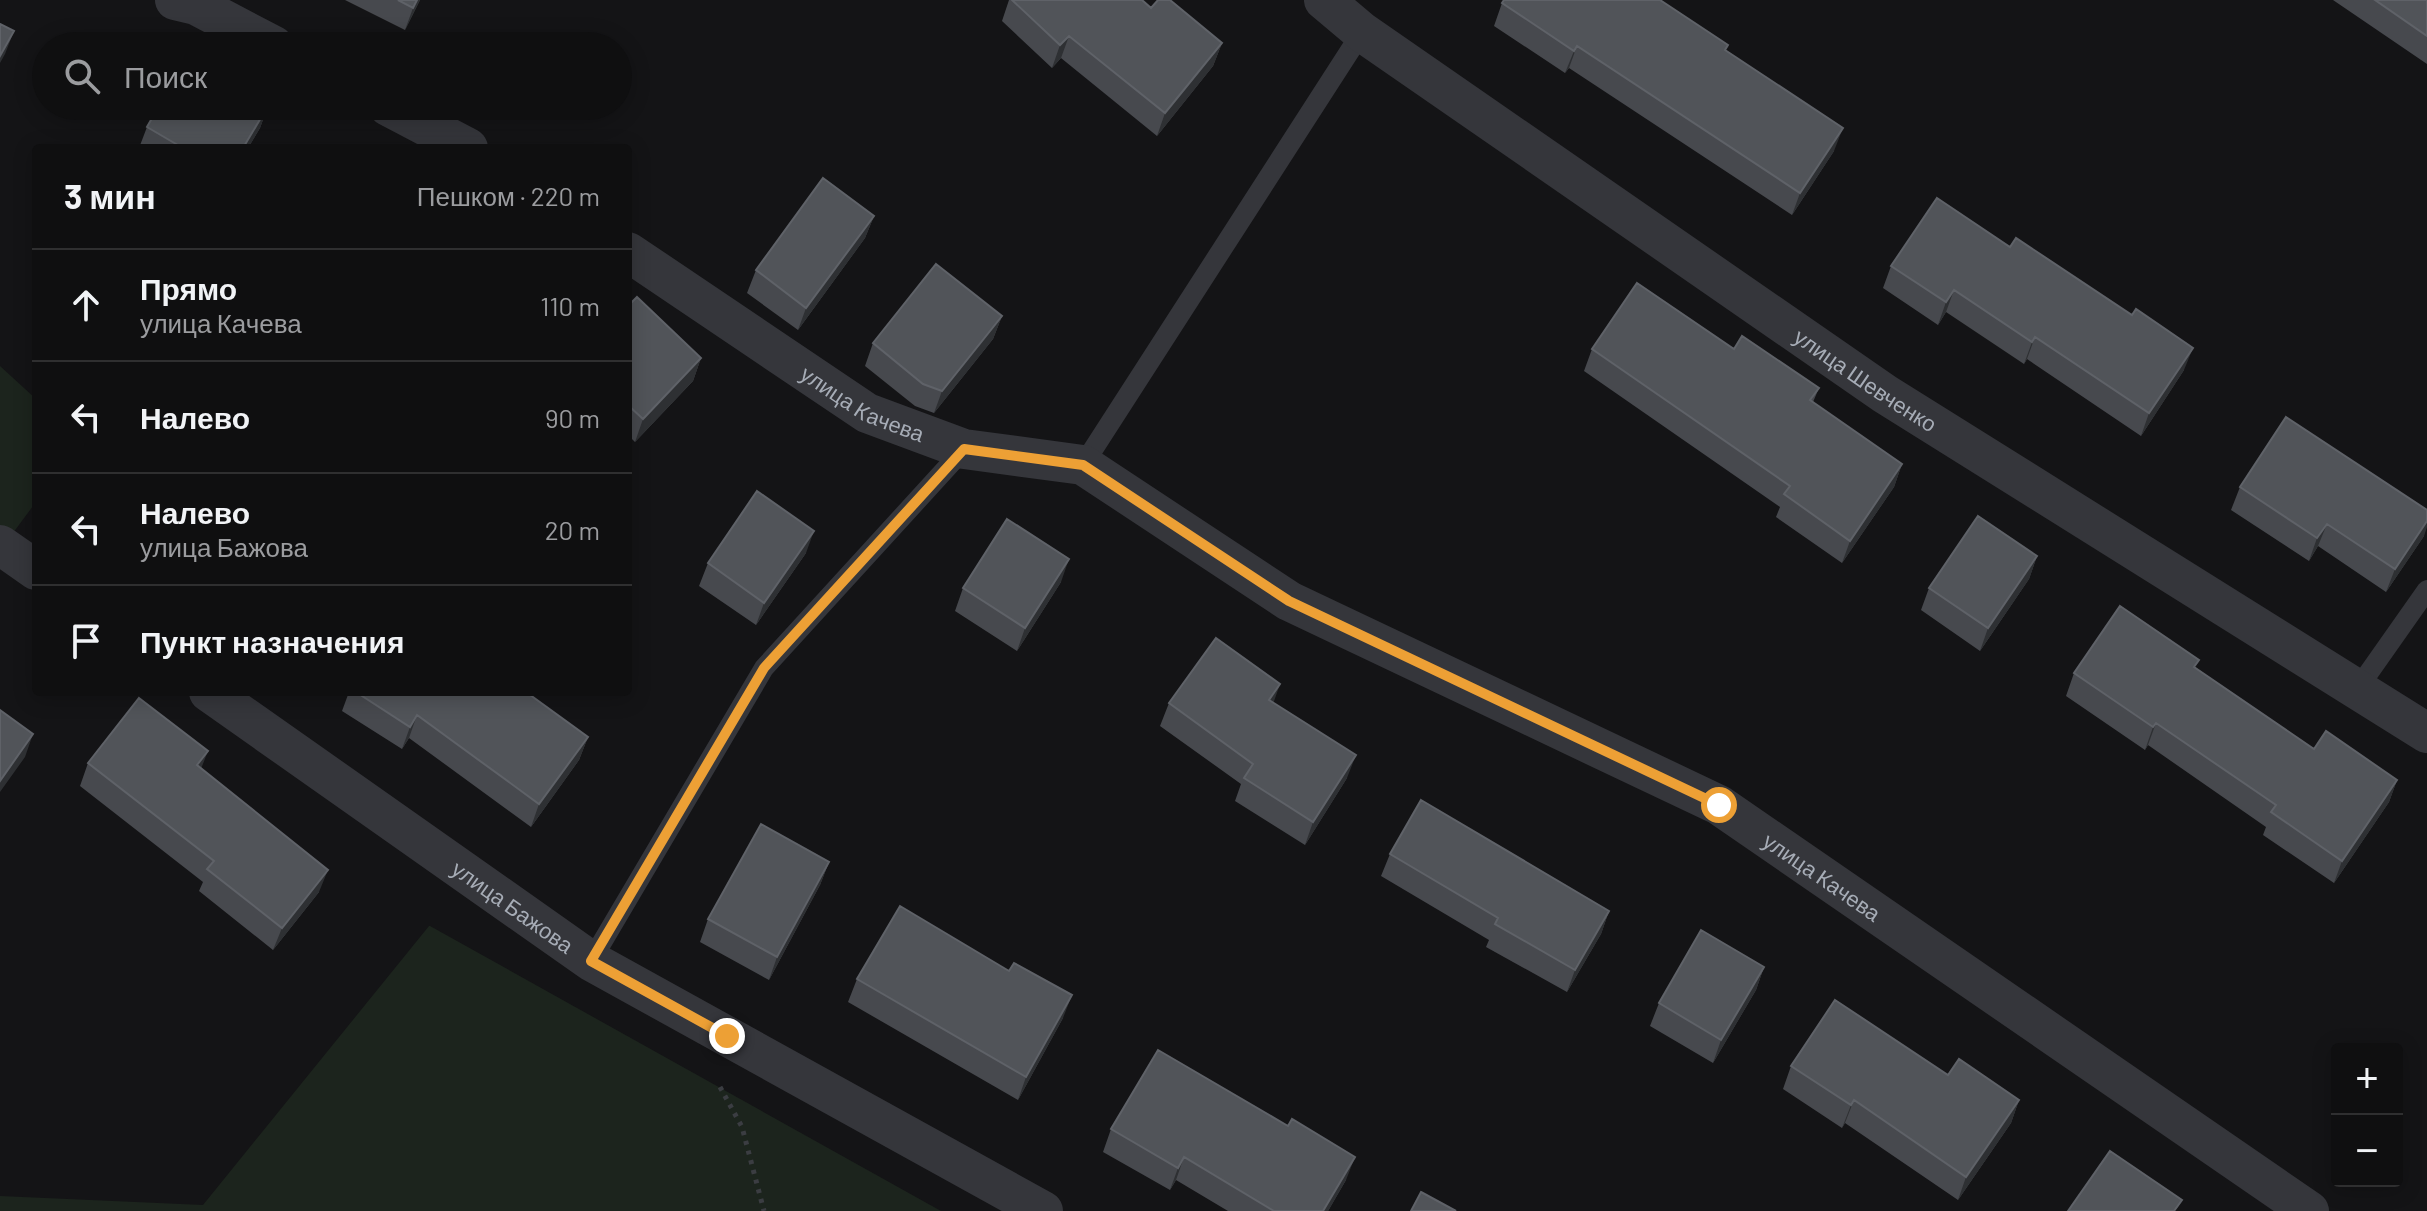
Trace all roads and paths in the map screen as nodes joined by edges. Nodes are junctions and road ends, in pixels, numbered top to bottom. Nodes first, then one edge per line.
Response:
1 (175, 0) edge
2 (1324, 0) edge
3 (247, 32) edge
4 (1362, 32) junction
5 (415, 120) edge
6 (460, 144) edge
7 (632, 255) edge
8 (964, 449) junction
9 (1083, 465) junction
10 (0, 545) edge
11 (32, 567) edge
12 (2427, 590) edge
13 (2358, 688) junction
14 (215, 696) edge
15 (2427, 733) edge
16 (591, 961) junction
17 (713, 1075) dead end
18 (764, 1211) edge
19 (1043, 1211) edge
20 (2309, 1211) edge

1 - 3 street
2 - 4 street, улица Шевченко
4 - 9 lane
4 - 13 street, улица Шевченко
5 - 6 street
7 - 8 street, улица Качева
8 - 9 street, улица Качева
8 - 16 lane
9 - 20 street, улица Качева
10 - 11 street
12 - 13 lane
13 - 15 street, улица Шевченко
14 - 16 street, улица Бажова
16 - 19 street, улица Бажова
17 - 18 path

